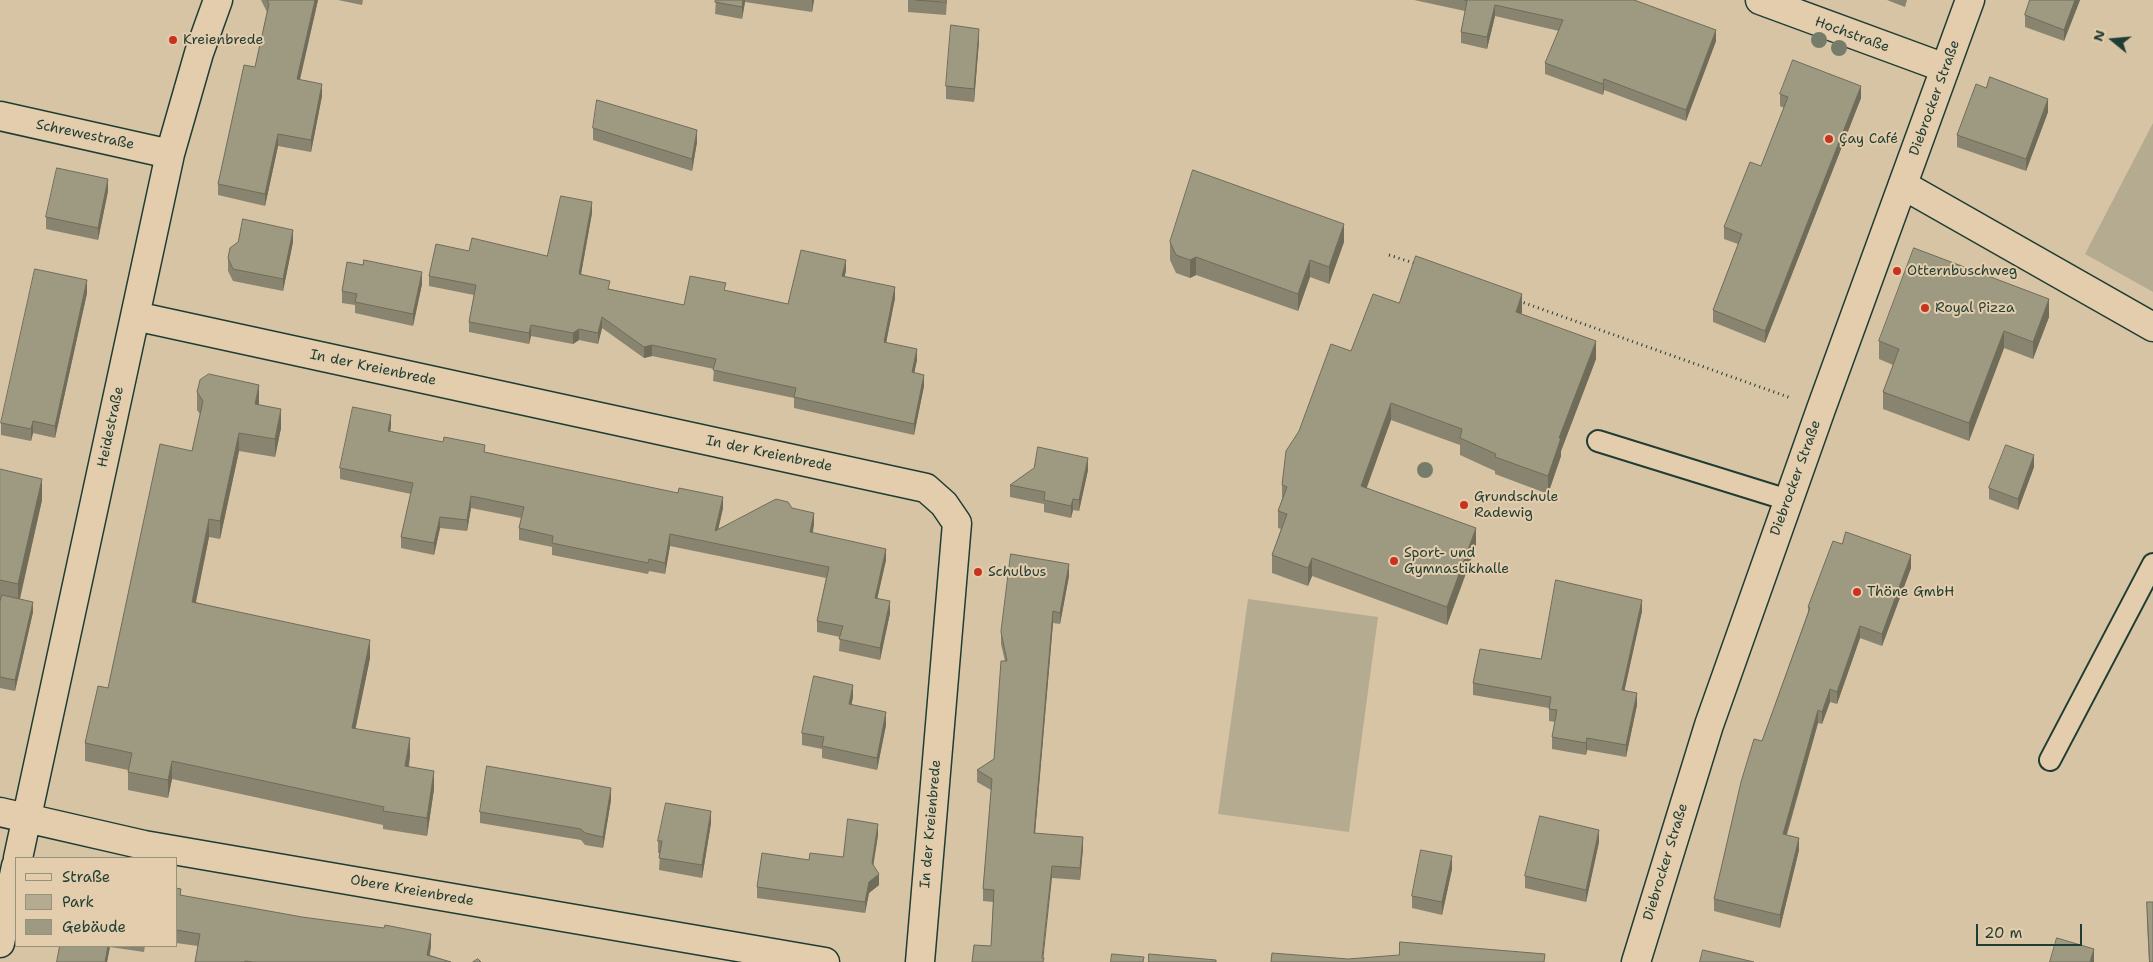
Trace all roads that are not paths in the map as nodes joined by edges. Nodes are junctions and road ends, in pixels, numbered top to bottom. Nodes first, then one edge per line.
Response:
1 (218, 0) edge
2 (1760, 0) edge
3 (1970, 0) edge
4 (1945, 68) junction
5 (0, 116) edge
6 (170, 154) junction
7 (1903, 185) junction
8 (135, 316) junction
9 (2153, 327) edge
10 (1598, 441) dead end
11 (1788, 500) junction
12 (2153, 564) edge
13 (2050, 760) dead end
14 (0, 812) edge
15 (26, 818) junction
16 (18, 857) edge
17 (15, 871) edge
18 (0, 943) edge
19 (825, 962) edge
20 (920, 962) edge
21 (1636, 962) edge

1 - 6 street, Heidestraße
2 - 4 street, Hochstraße
3 - 4 street, Diebrocker Straße
4 - 7 street, Diebrocker Straße
5 - 6 street, Schrewestraße
6 - 8 street, Heidestraße
7 - 9 street
7 - 11 street, Diebrocker Straße
8 - 15 street, Heidestraße
8 - 20 street, In der Kreienbrede
10 - 11 lane
11 - 21 street, Diebrocker Straße
12 - 13 lane
14 - 15 street, Obere Kreienbrede
15 - 16 street, Heidestraße
15 - 19 street, Obere Kreienbrede
17 - 18 street

